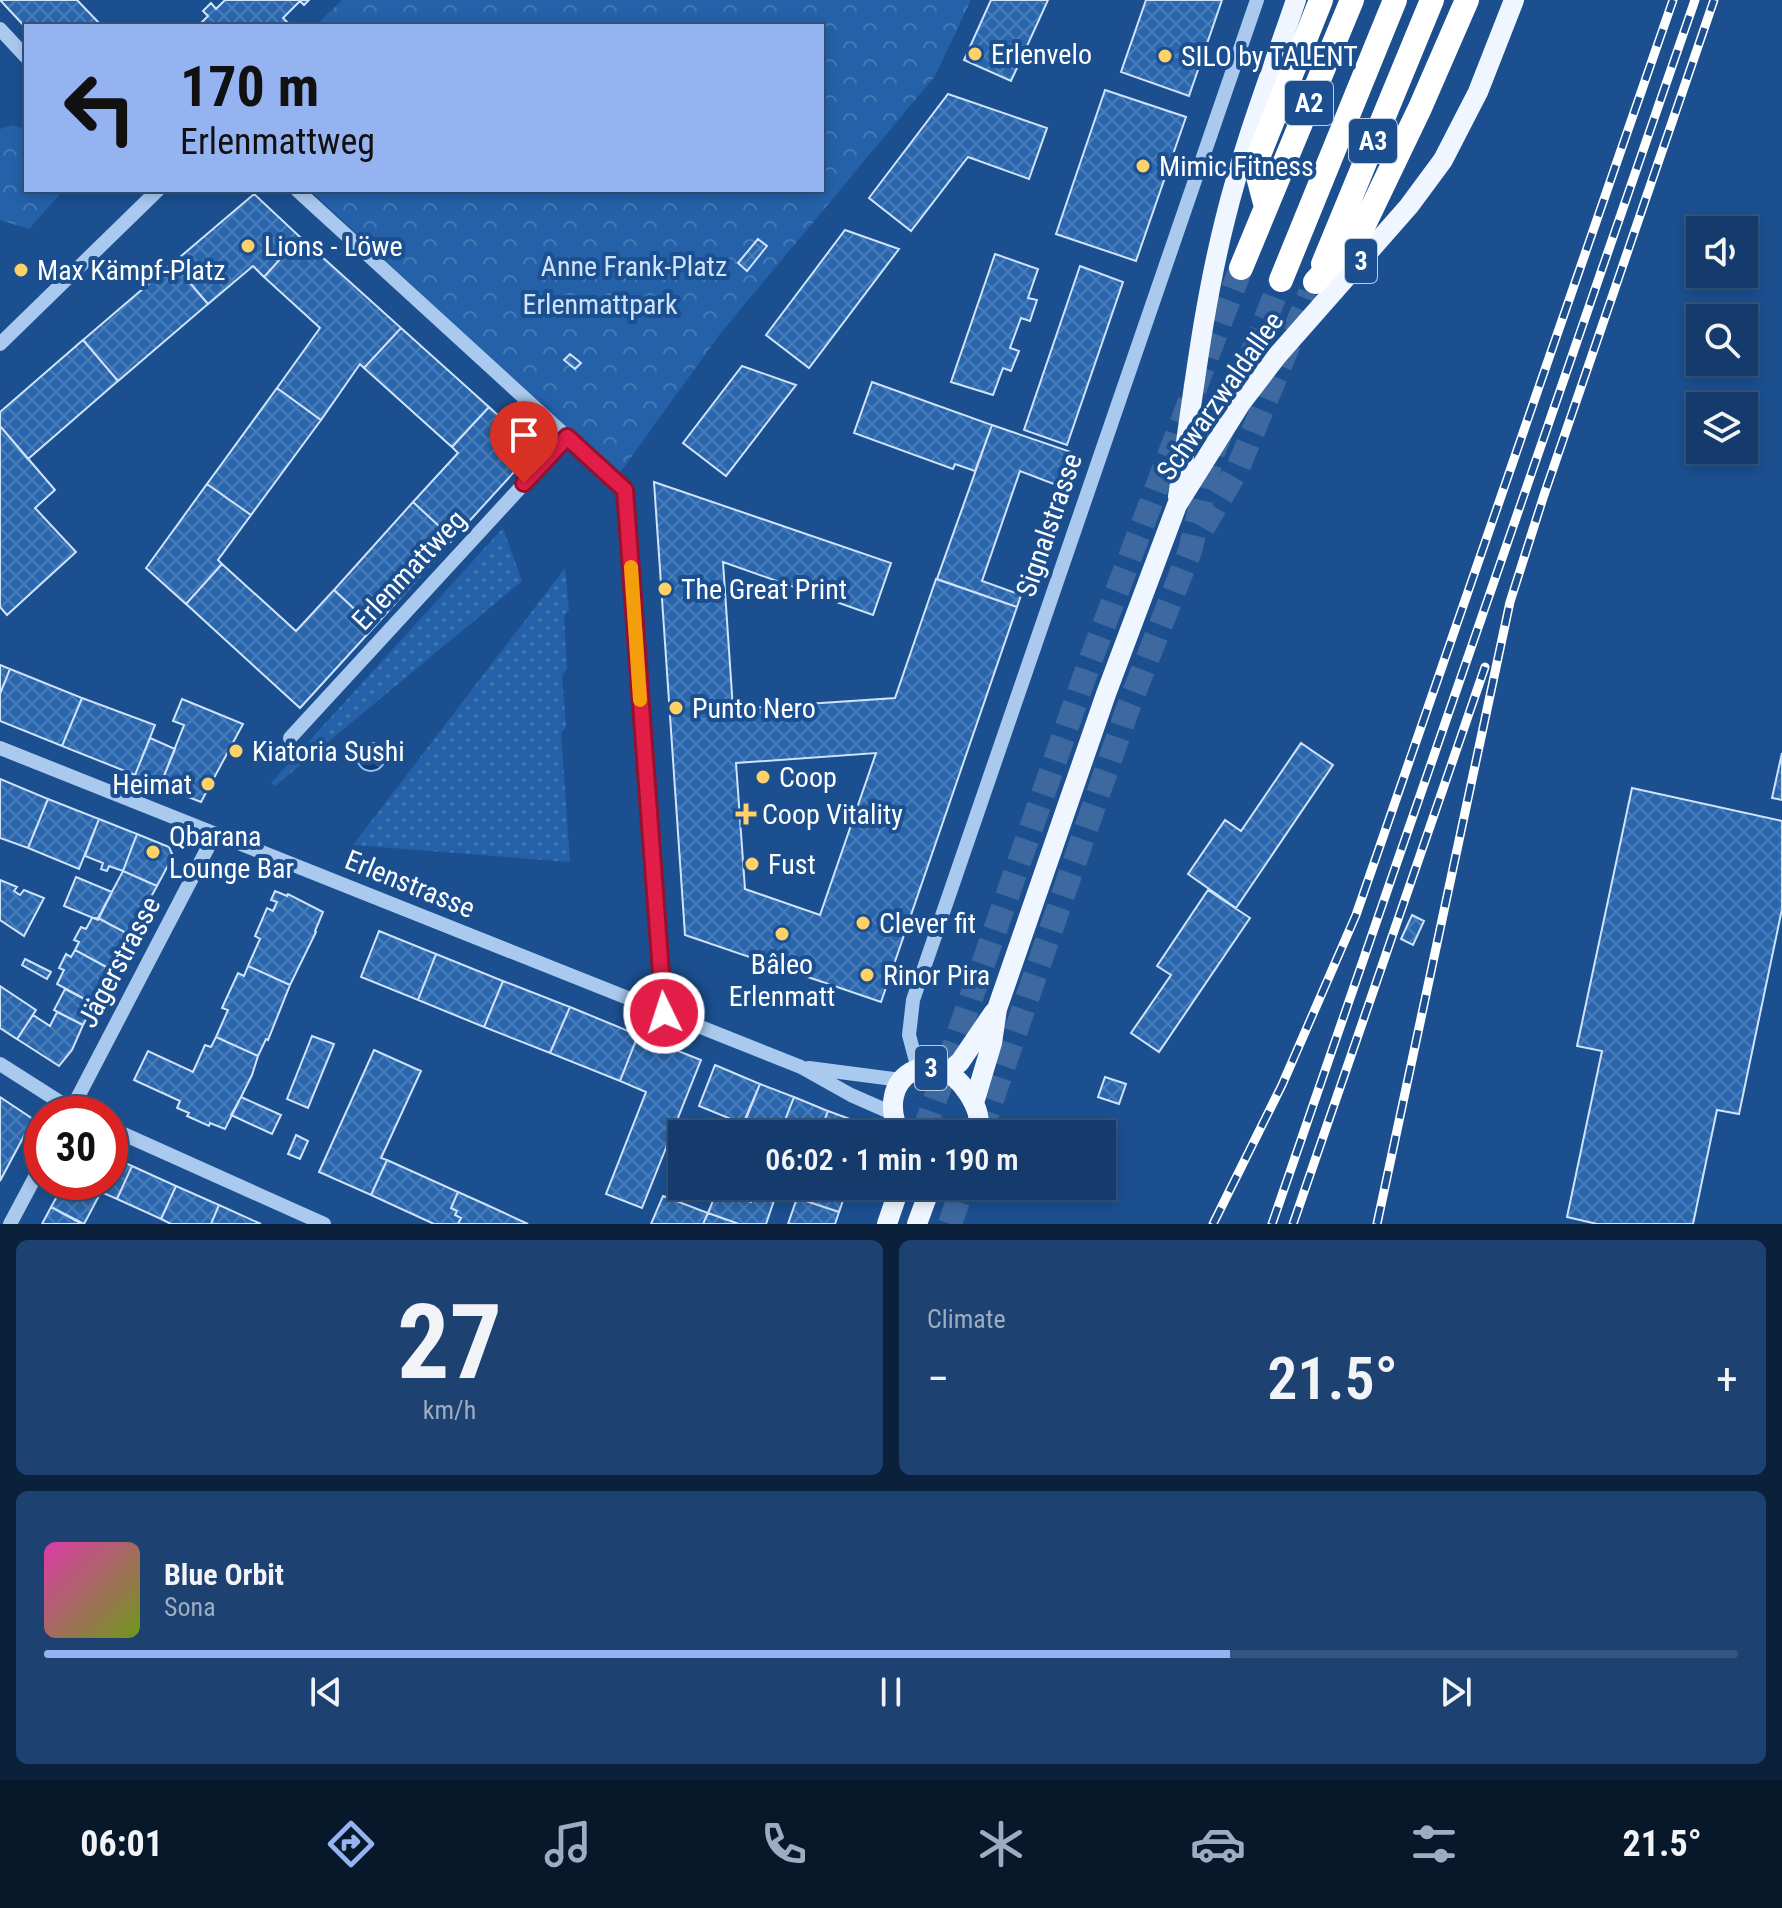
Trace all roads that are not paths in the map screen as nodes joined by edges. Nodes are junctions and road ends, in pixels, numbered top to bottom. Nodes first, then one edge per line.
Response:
1 (1257, 0) edge
2 (1296, 0) edge
3 (1321, 0) edge
4 (1352, 0) edge
5 (1395, 0) edge
6 (1432, 0) edge
7 (1467, 0) edge
8 (1514, 0) edge
9 (0, 29) edge
10 (24, 55) edge
11 (154, 192) edge
12 (299, 192) edge
13 (1266, 207) junction
14 (1241, 268) tunnel mouth
15 (1281, 280) tunnel mouth
16 (0, 344) edge
17 (567, 437) junction
18 (1177, 505) junction
19 (290, 738) dead end
20 (0, 748) edge
21 (215, 834) junction
22 (997, 1009) junction
23 (664, 1013) junction
24 (0, 1064) edge
25 (801, 1067) junction
26 (948, 1072) junction
27 (910, 1075) junction
28 (48, 1096) edge
29 (82, 1096) edge
30 (974, 1103) junction
31 (892, 1113) junction
32 (895, 1120) edge
33 (979, 1120) edge
34 (128, 1136) edge
35 (24, 1198) edge
36 (895, 1200) edge
37 (926, 1200) edge
38 (10, 1224) edge
39 (324, 1224) edge
40 (887, 1224) edge
41 (917, 1224) edge

1 - 27 street, Signalstrasse
2 - 18 main road, Schwarzwaldallee / 3
3 - 13 highway
4 - 13 highway, A2
5 - 15 highway, A2
6 - 7 highway, A3
8 - 18 main road, Schwarzwaldallee / 3
9 - 10 street
11 - 16 street
12 - 17 street
13 - 14 highway, A2
17 - 19 street, Erlenmattweg
17 - 23 street
18 - 22 main road, Schwarzwaldallee / 3
20 - 21 street, Erlenstrasse
21 - 23 street, Erlenstrasse
21 - 29 street, Jägerstrasse
22 - 26 main road, Schwarzwaldallee / 3
22 - 30 main road, Schwarzwaldallee / 3
23 - 25 street, Erlenstrasse
24 - 28 street
25 - 27 street, Erlenstrasse
25 - 31 street, Erlenstrasse
26 - 27 main road, 3
26 - 30 main road, 3
27 - 31 main road, 3
30 - 33 main road, 3
31 - 32 main road, 3
34 - 39 street
35 - 38 street
36 - 40 main road
37 - 41 main road

